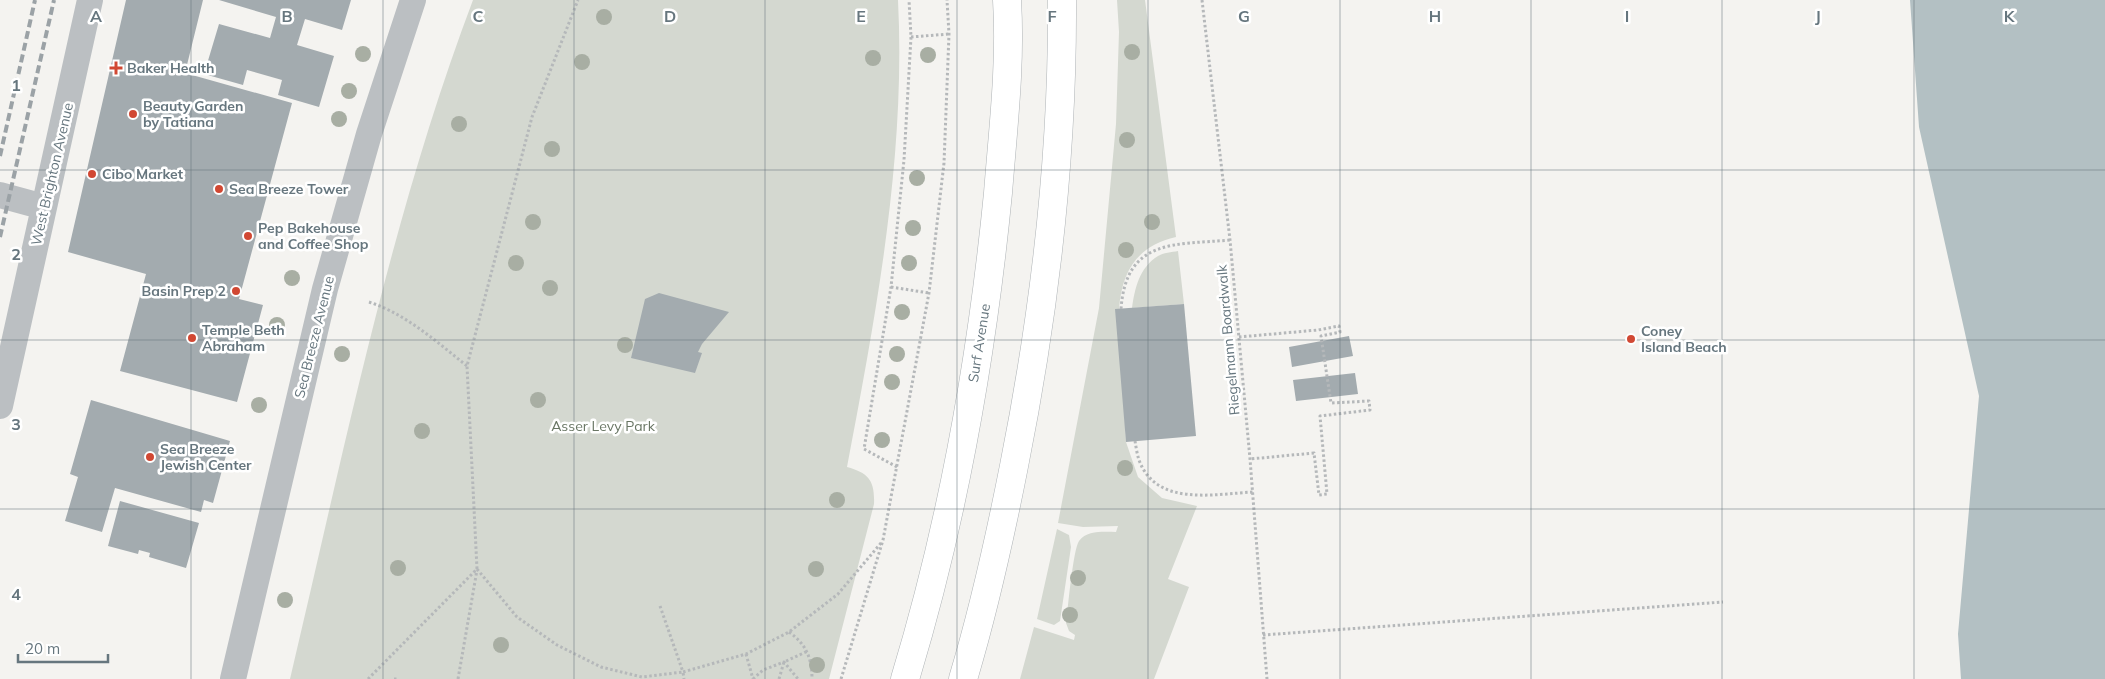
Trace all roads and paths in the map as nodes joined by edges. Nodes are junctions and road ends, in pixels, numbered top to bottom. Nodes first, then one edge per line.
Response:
1 (90, 0) edge
2 (413, 0) edge
3 (578, 0) edge
4 (908, 0) edge
5 (947, 0) edge
6 (1007, 0) edge
7 (1062, 0) edge
8 (1202, 0) edge
9 (948, 34) junction
10 (911, 37) junction
11 (0, 195) edge
12 (44, 206) junction
13 (1230, 240) junction
14 (891, 288) junction
15 (929, 293) junction
16 (369, 302) dead end
17 (1121, 309) dead end
18 (1239, 337) junction
19 (467, 366) junction
20 (0, 406) edge
21 (1135, 441) dead end
22 (1250, 459) junction
23 (897, 467) junction
24 (1253, 492) junction
25 (883, 540) junction
26 (478, 569) junction
27 (1723, 602) dead end
28 (660, 606) dead end
29 (789, 632) junction
30 (1263, 635) junction
31 (808, 651) junction
32 (746, 654) junction
33 (784, 662) junction
34 (683, 672) junction
35 (233, 679) edge
36 (368, 679) edge
37 (394, 679) edge
38 (398, 679) edge
39 (458, 679) edge
40 (684, 679) edge
41 (753, 679) edge
42 (780, 679) edge
43 (798, 679) edge
44 (812, 679) edge
45 (842, 679) edge
46 (905, 679) edge
47 (963, 679) edge
48 (1267, 679) edge

1 - 12 street, West Brighton Avenue
2 - 35 street, Sea Breeze Avenue
3 - 19 path
4 - 10 path
5 - 9 path
6 - 46 main road, Surf Avenue
7 - 47 main road
8 - 13 path, Riegelmann Boardwalk
9 - 10 path
9 - 15 path
10 - 14 path
11 - 12 street
12 - 20 street, West Brighton Avenue
13 - 17 path
13 - 18 path, Riegelmann Boardwalk
14 - 15 path
14 - 23 path
15 - 23 path
16 - 19 path
18 - 22 path, Riegelmann Boardwalk
18 - 22 path
19 - 26 path
21 - 24 path
22 - 24 path, Riegelmann Boardwalk
23 - 25 path
24 - 30 path, Riegelmann Boardwalk
25 - 29 path
25 - 45 path
26 - 34 path
26 - 36 path
26 - 39 path
27 - 30 path
28 - 34 path
29 - 31 path
29 - 32 path
30 - 48 path, Riegelmann Boardwalk
31 - 33 path
31 - 44 path
32 - 34 path
32 - 41 path
33 - 41 path
33 - 42 path
33 - 43 path
34 - 40 path
37 - 38 path

